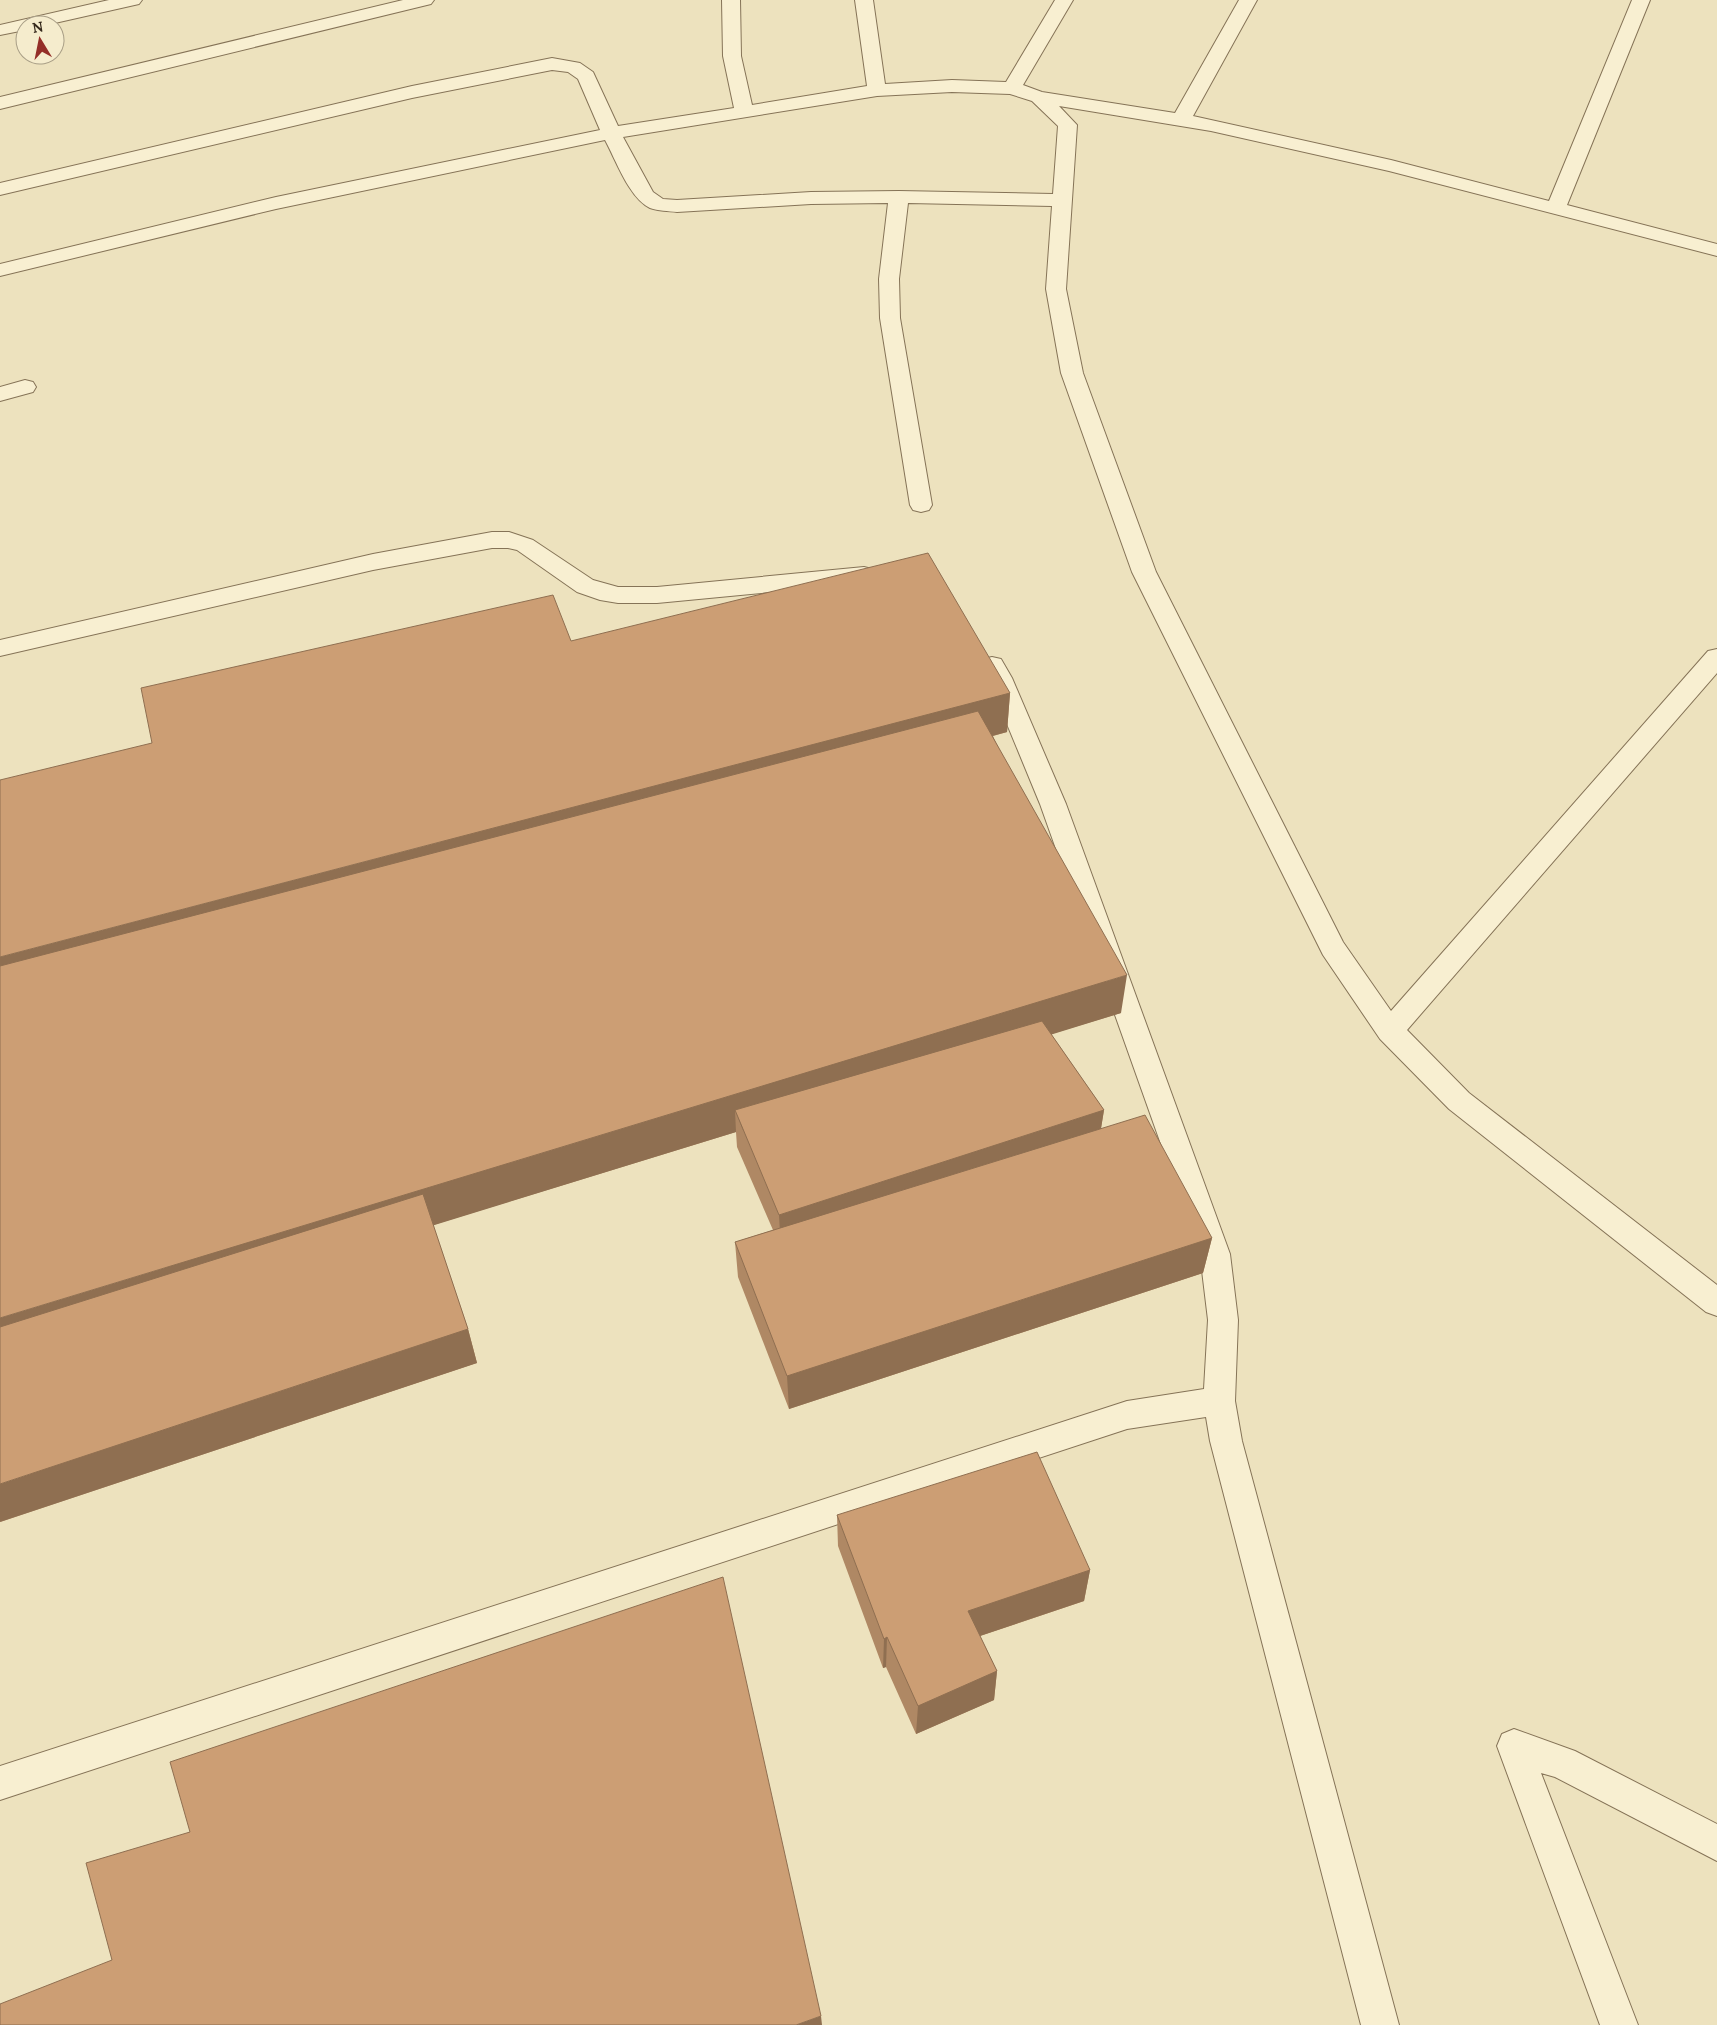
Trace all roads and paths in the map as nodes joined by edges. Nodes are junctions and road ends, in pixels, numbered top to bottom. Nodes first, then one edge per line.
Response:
1 (133, 0) edge
2 (425, 0) edge
3 (731, 0) edge
4 (864, 0) edge
5 (1064, 0) edge
6 (1248, 0) edge
7 (1641, 0) edge
8 (0, 30) edge
9 (1012, 88) junction
10 (877, 90) junction
11 (1039, 96) junction
12 (0, 103) edge
13 (744, 112) junction
14 (1181, 120) junction
15 (610, 133) junction
16 (0, 189) edge
17 (899, 197) junction
18 (1061, 200) junction
19 (1556, 208) junction
20 (1717, 250) edge
21 (0, 270) edge
22 (25, 386) dead end
23 (0, 394) edge
24 (921, 505) dead end
25 (885, 575) edge
26 (981, 646) edge
27 (0, 648) edge
28 (1717, 657) edge
29 (1390, 1031) junction
30 (1717, 1303) edge
31 (1219, 1400) junction
32 (0, 1784) edge
33 (1717, 1842) edge
34 (1380, 2025) edge
35 (1618, 2025) edge

1 - 8 street
2 - 12 street
3 - 13 street
4 - 10 street
5 - 9 street
6 - 14 street
7 - 19 street
9 - 10 street
9 - 11 street
10 - 13 street
11 - 14 street
11 - 18 street
13 - 15 street
14 - 19 street
15 - 16 street
15 - 17 street
15 - 21 street
17 - 18 street
17 - 24 street
18 - 29 street
19 - 20 street
22 - 23 street
25 - 27 street
26 - 31 street
28 - 29 street
29 - 30 street
31 - 32 street
31 - 34 street
33 - 35 street

